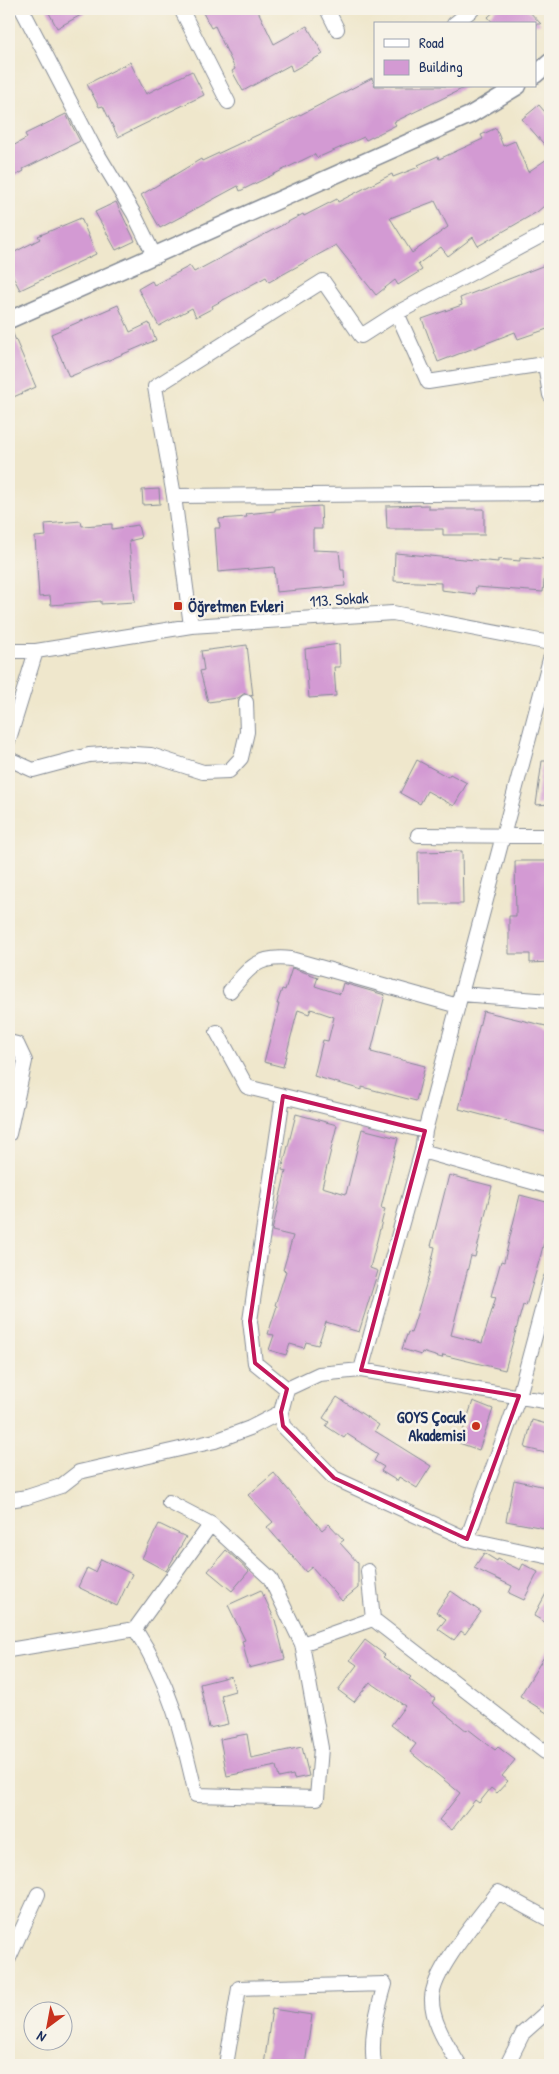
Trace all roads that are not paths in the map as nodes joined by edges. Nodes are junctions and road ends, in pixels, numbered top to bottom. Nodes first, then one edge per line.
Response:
1 (22, 9) edge
2 (181, 9) edge
3 (327, 9) edge
4 (473, 9) edge
5 (457, 22) edge
6 (337, 29) dead end
7 (550, 62) edge
8 (536, 75) edge
9 (515, 88) edge
10 (228, 102) dead end
11 (550, 231) edge
12 (154, 255) junction
13 (397, 313) junction
14 (9, 320) edge
15 (548, 364) edge
16 (550, 395) edge
17 (550, 493) edge
18 (174, 496) junction
19 (191, 626) junction
20 (550, 644) edge
21 (9, 651) edge
22 (36, 651) junction
23 (550, 659) edge
24 (246, 702) dead end
25 (9, 739) edge
26 (9, 759) edge
27 (418, 835) dead end
28 (505, 836) junction
29 (550, 836) edge
30 (230, 990) dead end
31 (460, 1000) junction
32 (550, 1001) edge
33 (217, 1032) dead end
34 (9, 1042) edge
35 (283, 1096) junction
36 (425, 1131) junction
37 (9, 1134) edge
38 (422, 1151) junction
39 (550, 1187) edge
40 (550, 1280) edge
41 (361, 1370) junction
42 (287, 1389) junction
43 (519, 1396) junction
44 (550, 1402) edge
45 (281, 1412) junction
46 (9, 1500) edge
47 (169, 1502) dead end
48 (212, 1524) junction
49 (467, 1539) junction
50 (550, 1557) edge
51 (368, 1571) dead end
52 (373, 1619) junction
53 (134, 1629) junction
54 (302, 1644) junction
55 (9, 1650) edge
56 (550, 1747) edge
57 (38, 1894) dead end
58 (550, 1920) edge
59 (9, 1958) edge
60 (550, 2009) edge
61 (226, 2065) edge
62 (374, 2065) edge
63 (459, 2065) edge
64 (507, 2065) edge

1 - 12 street
2 - 10 street
3 - 6 street
4 - 5 street
7 - 8 street
9 - 12 street
11 - 13 street
12 - 14 street
13 - 15 street
13 - 18 street
15 - 16 street
17 - 18 street
18 - 19 street
19 - 20 street, 113. Sokak
19 - 22 street, 113. Sokak
21 - 22 street, 113. Sokak
22 - 25 street
23 - 28 street
24 - 26 street
27 - 28 street
28 - 29 street
28 - 31 street
30 - 31 street
31 - 32 street
31 - 36 street
33 - 35 street
34 - 37 street
35 - 36 street
35 - 42 street
36 - 38 street
38 - 39 street
38 - 41 street
40 - 43 street
41 - 42 street
41 - 43 street
42 - 45 street
43 - 44 street
43 - 49 street
45 - 46 street
45 - 49 street
47 - 48 street
48 - 53 street
48 - 54 street
49 - 50 street
51 - 52 street
52 - 54 street
52 - 56 street
53 - 54 street
53 - 55 street
57 - 59 street
58 - 63 street
60 - 64 street
61 - 62 street

